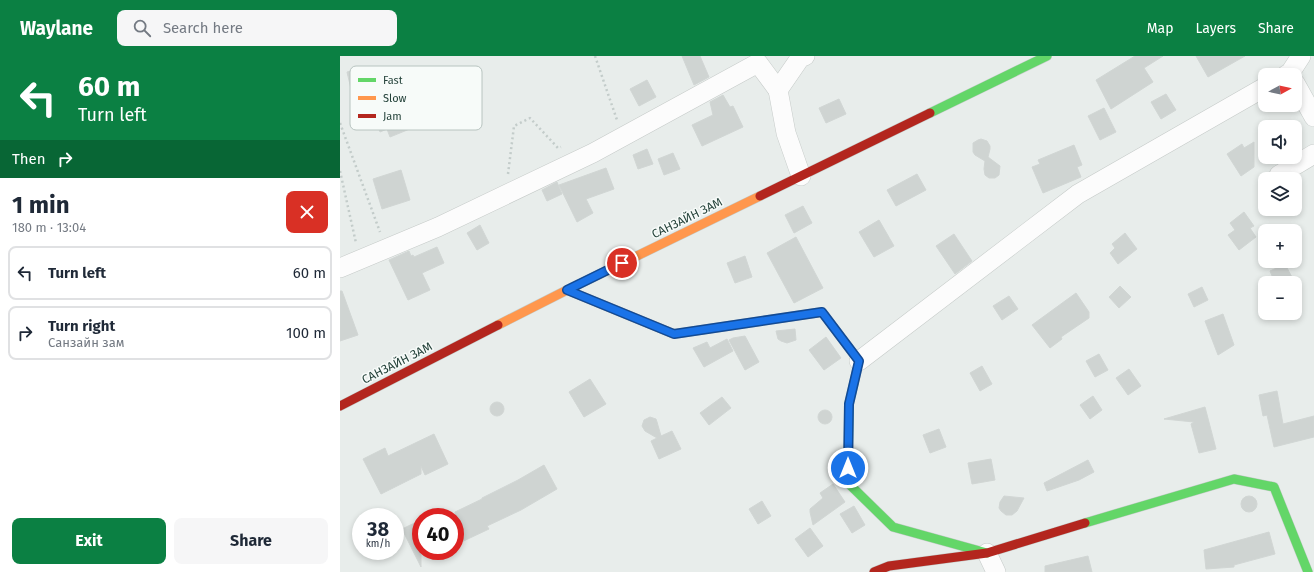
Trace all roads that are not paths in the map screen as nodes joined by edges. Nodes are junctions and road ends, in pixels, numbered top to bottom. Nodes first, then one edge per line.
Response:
1 (805, 56) edge
2 (1047, 56) edge
3 (1301, 56) edge
4 (1294, 68) edge
5 (778, 90) junction
6 (1258, 91) edge
7 (1302, 96) edge
8 (1314, 117) edge
9 (1314, 154) edge
10 (1284, 172) edge
11 (801, 176) junction
12 (340, 268) edge
13 (567, 290) junction
14 (859, 361) junction
15 (340, 406) edge
16 (987, 553) junction
17 (885, 570) edge
18 (996, 572) edge
19 (1308, 572) edge

1 - 5 street
2 - 11 street, САНЗАЙН ЗАМ
3 - 4 street
5 - 11 street
5 - 12 street
6 - 14 street
7 - 8 street
9 - 10 street
11 - 13 street, САНЗАЙН ЗАМ
13 - 14 street
13 - 15 street, САНЗАЙН ЗАМ
14 - 16 street
16 - 17 street
16 - 18 street
16 - 19 street

